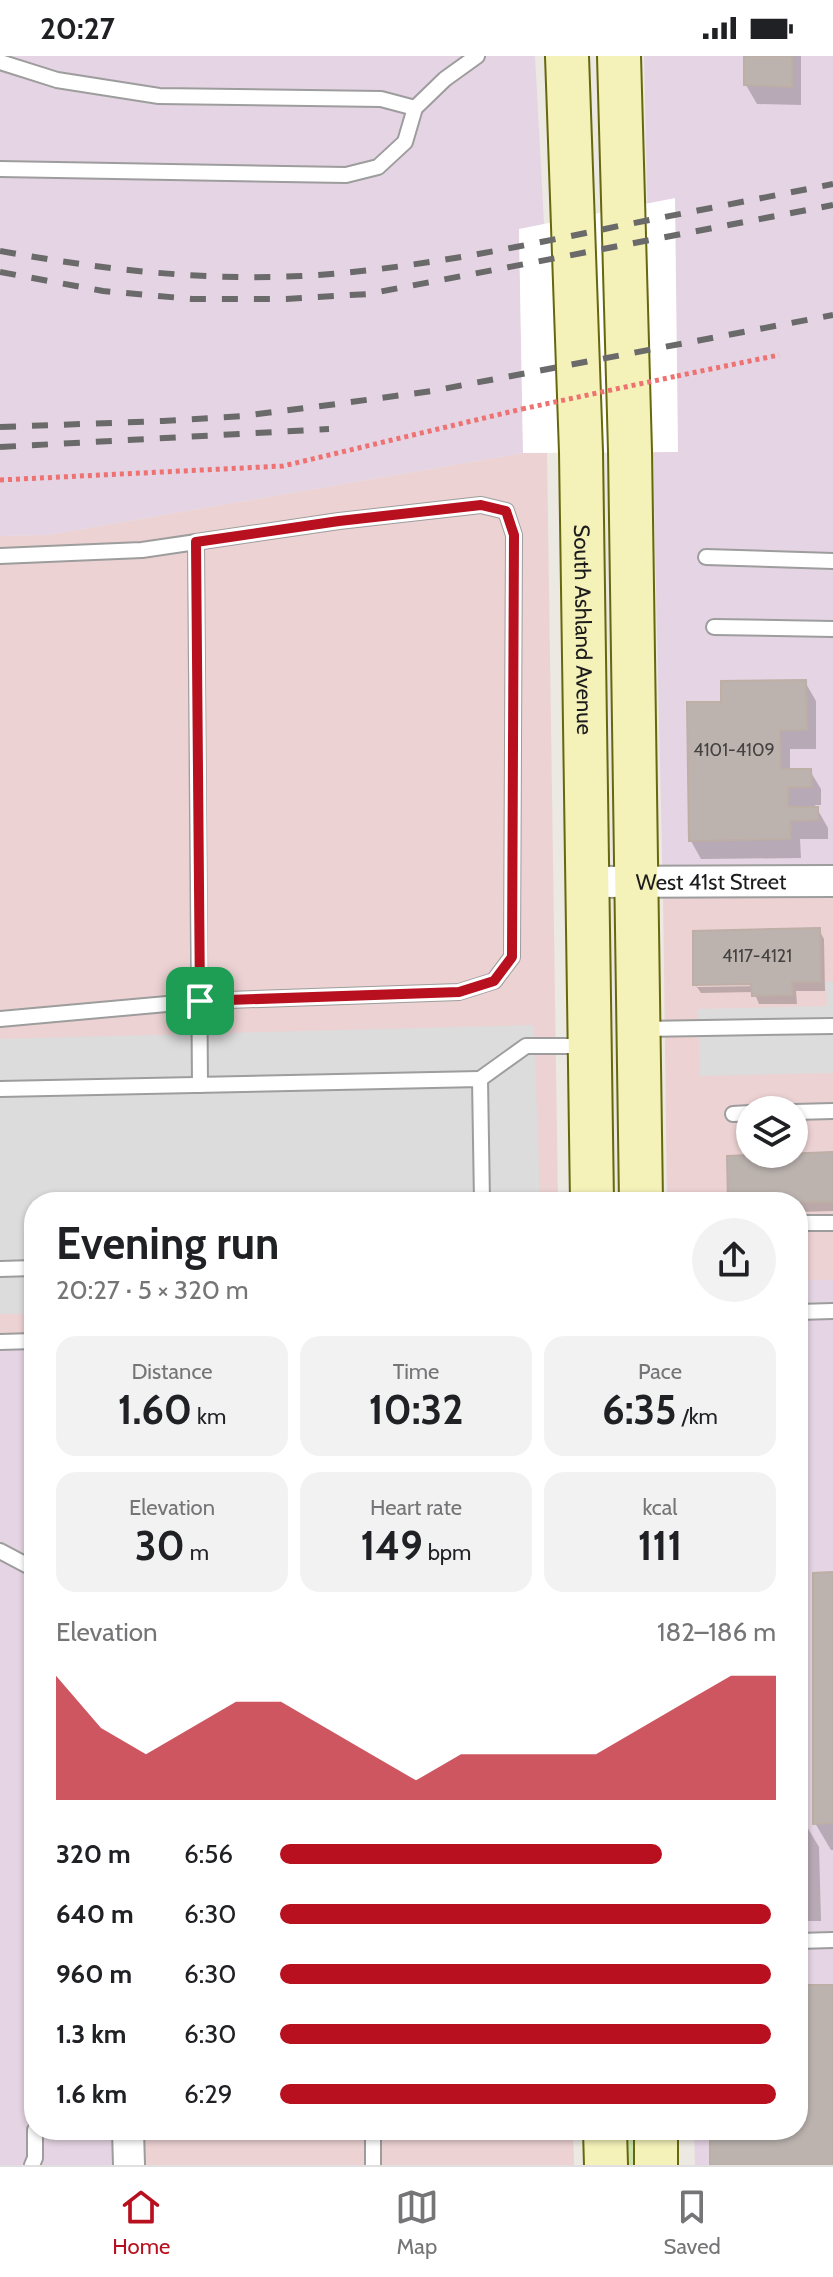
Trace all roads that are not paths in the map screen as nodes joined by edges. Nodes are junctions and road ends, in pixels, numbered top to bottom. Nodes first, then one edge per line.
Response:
1 (477, 56) edge
2 (567, 56) edge
3 (619, 56) edge
4 (0, 62) edge
5 (415, 108) junction
6 (0, 169) edge
7 (196, 542) junction
8 (0, 556) edge
9 (706, 557) dead end
10 (833, 561) edge
11 (714, 627) dead end
12 (833, 629) edge
13 (833, 881) edge
14 (587, 882) junction
15 (636, 882) junction
16 (200, 1001) junction
17 (0, 1019) edge
18 (833, 1026) edge
19 (639, 1029) junction
20 (590, 1046) junction
21 (480, 1079) junction
22 (200, 1085) junction
23 (0, 1089) edge
24 (833, 1111) edge
25 (808, 1112) edge
26 (733, 1114) dead end
27 (736, 1114) edge
28 (482, 1192) edge
29 (592, 1192) edge
30 (641, 1192) edge
31 (808, 1223) edge
32 (833, 1223) edge
33 (24, 1268) edge
34 (0, 1269) edge
35 (833, 1311) edge
36 (808, 1312) edge
37 (24, 1341) edge
38 (0, 1342) edge
39 (0, 1551) edge
40 (24, 1564) edge
41 (833, 1940) edge
42 (808, 1941) edge
43 (35, 2140) edge
44 (128, 2140) edge
45 (373, 2140) edge
46 (605, 2140) edge
47 (656, 2140) edge
48 (32, 2165) edge
49 (129, 2165) edge
50 (373, 2165) edge
51 (606, 2165) edge
52 (656, 2165) edge

1 - 5 lane
2 - 14 main road, South Ashland Avenue
3 - 15 main road
4 - 5 lane
5 - 6 lane
7 - 8 lane
7 - 16 lane
7 - 16 lane
9 - 10 lane
11 - 12 lane
13 - 15 street, West 41st Street
14 - 15 street, West 41st Street
14 - 20 main road, South Ashland Avenue
15 - 19 main road
16 - 17 lane
16 - 22 lane
18 - 19 lane
19 - 30 main road
20 - 21 lane
20 - 29 main road, South Ashland Avenue
21 - 22 lane
21 - 28 lane
22 - 23 lane
24 - 25 lane
26 - 27 lane
31 - 32 lane
33 - 34 lane
35 - 36 lane
37 - 38 lane
39 - 40 lane
41 - 42 lane
43 - 48 lane
44 - 49 street
45 - 50 lane
46 - 51 main road
47 - 52 main road

